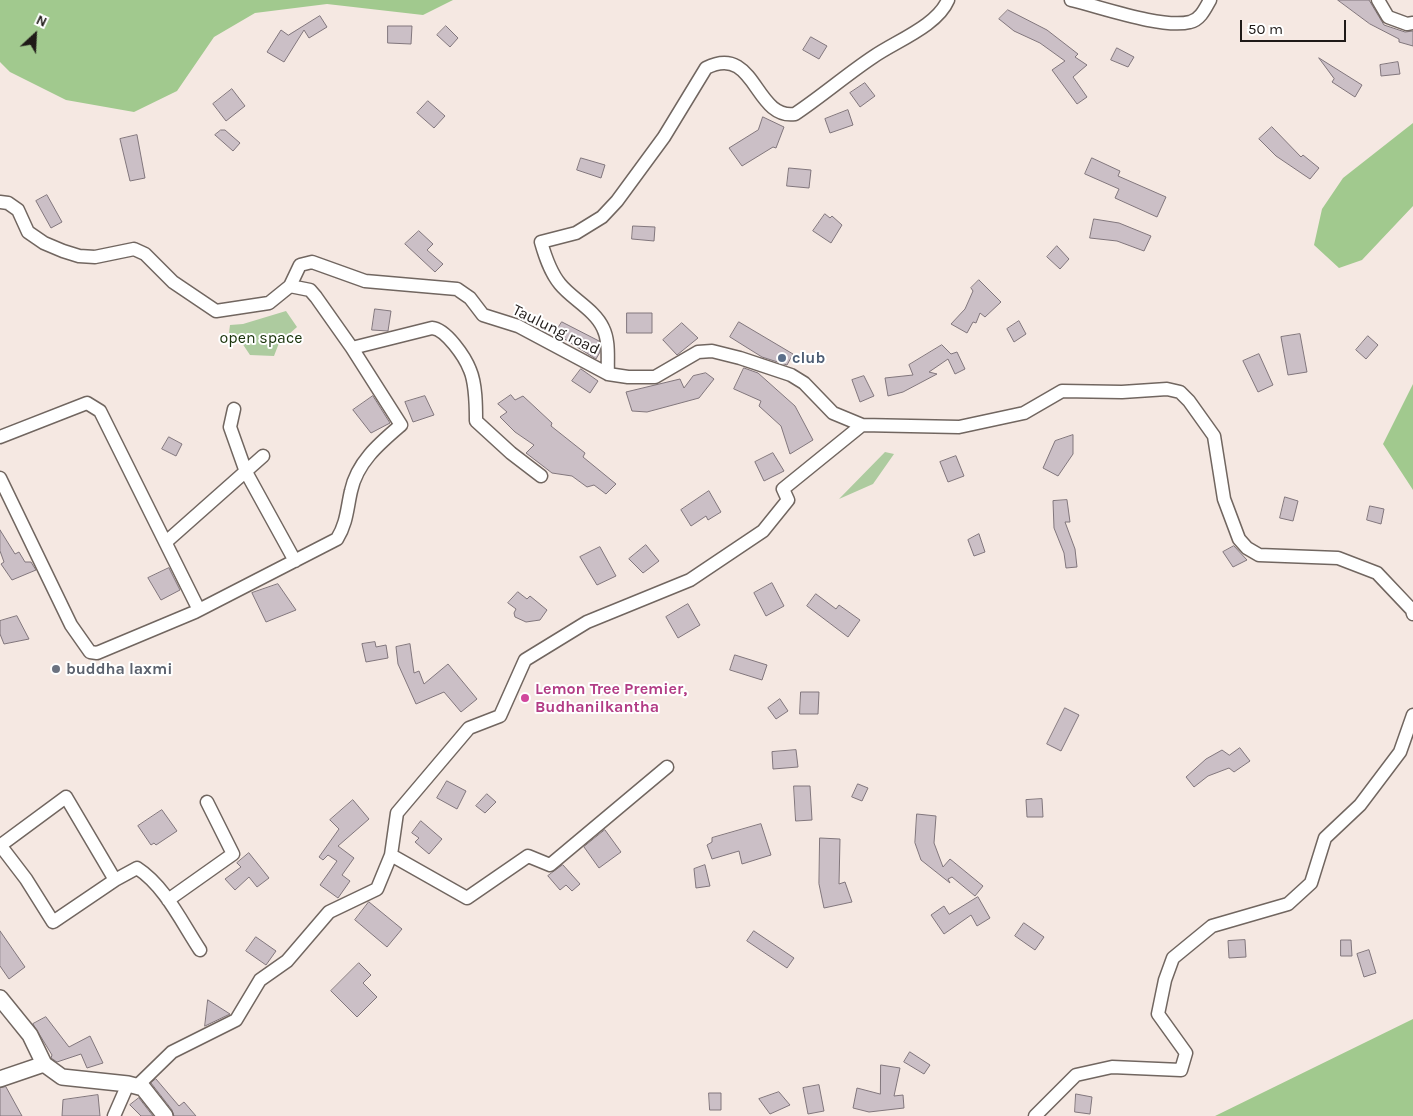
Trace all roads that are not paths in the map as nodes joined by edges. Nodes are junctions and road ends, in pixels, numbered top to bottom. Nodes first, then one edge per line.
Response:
1 (948, 0) edge
2 (1072, 0) edge
3 (1210, 0) edge
4 (1378, 0) edge
5 (1413, 23) edge
6 (0, 202) edge
7 (290, 286) junction
8 (352, 348) junction
9 (608, 374) junction
10 (234, 409) dead end
11 (862, 425) junction
12 (0, 437) edge
13 (263, 456) dead end
14 (246, 472) junction
15 (542, 476) dead end
16 (0, 478) edge
17 (166, 542) junction
18 (295, 561) junction
19 (199, 610) junction
20 (1413, 614) edge
21 (1413, 715) edge
22 (667, 767) dead end
23 (207, 802) dead end
24 (1, 844) edge
25 (391, 856) junction
26 (114, 880) junction
27 (168, 900) junction
28 (200, 950) dead end
29 (0, 998) edge
30 (44, 1064) junction
31 (0, 1078) edge
32 (132, 1085) junction
33 (114, 1116) edge
34 (165, 1116) edge
35 (1035, 1116) edge

1 - 9 street
2 - 3 street
4 - 5 street
6 - 7 street, Taulung road
7 - 8 street
7 - 9 street, Taulung road
8 - 15 street
8 - 18 street
9 - 11 street
10 - 14 street
11 - 20 street
11 - 25 street
12 - 17 street
13 - 14 street
14 - 17 street
14 - 18 street
16 - 19 street
17 - 19 street
18 - 19 street
21 - 35 street
22 - 25 street
23 - 27 street
24 - 26 street
24 - 26 street
25 - 32 street
26 - 27 street
27 - 28 street
29 - 30 street
30 - 31 street
30 - 32 street
32 - 33 street
32 - 34 street

